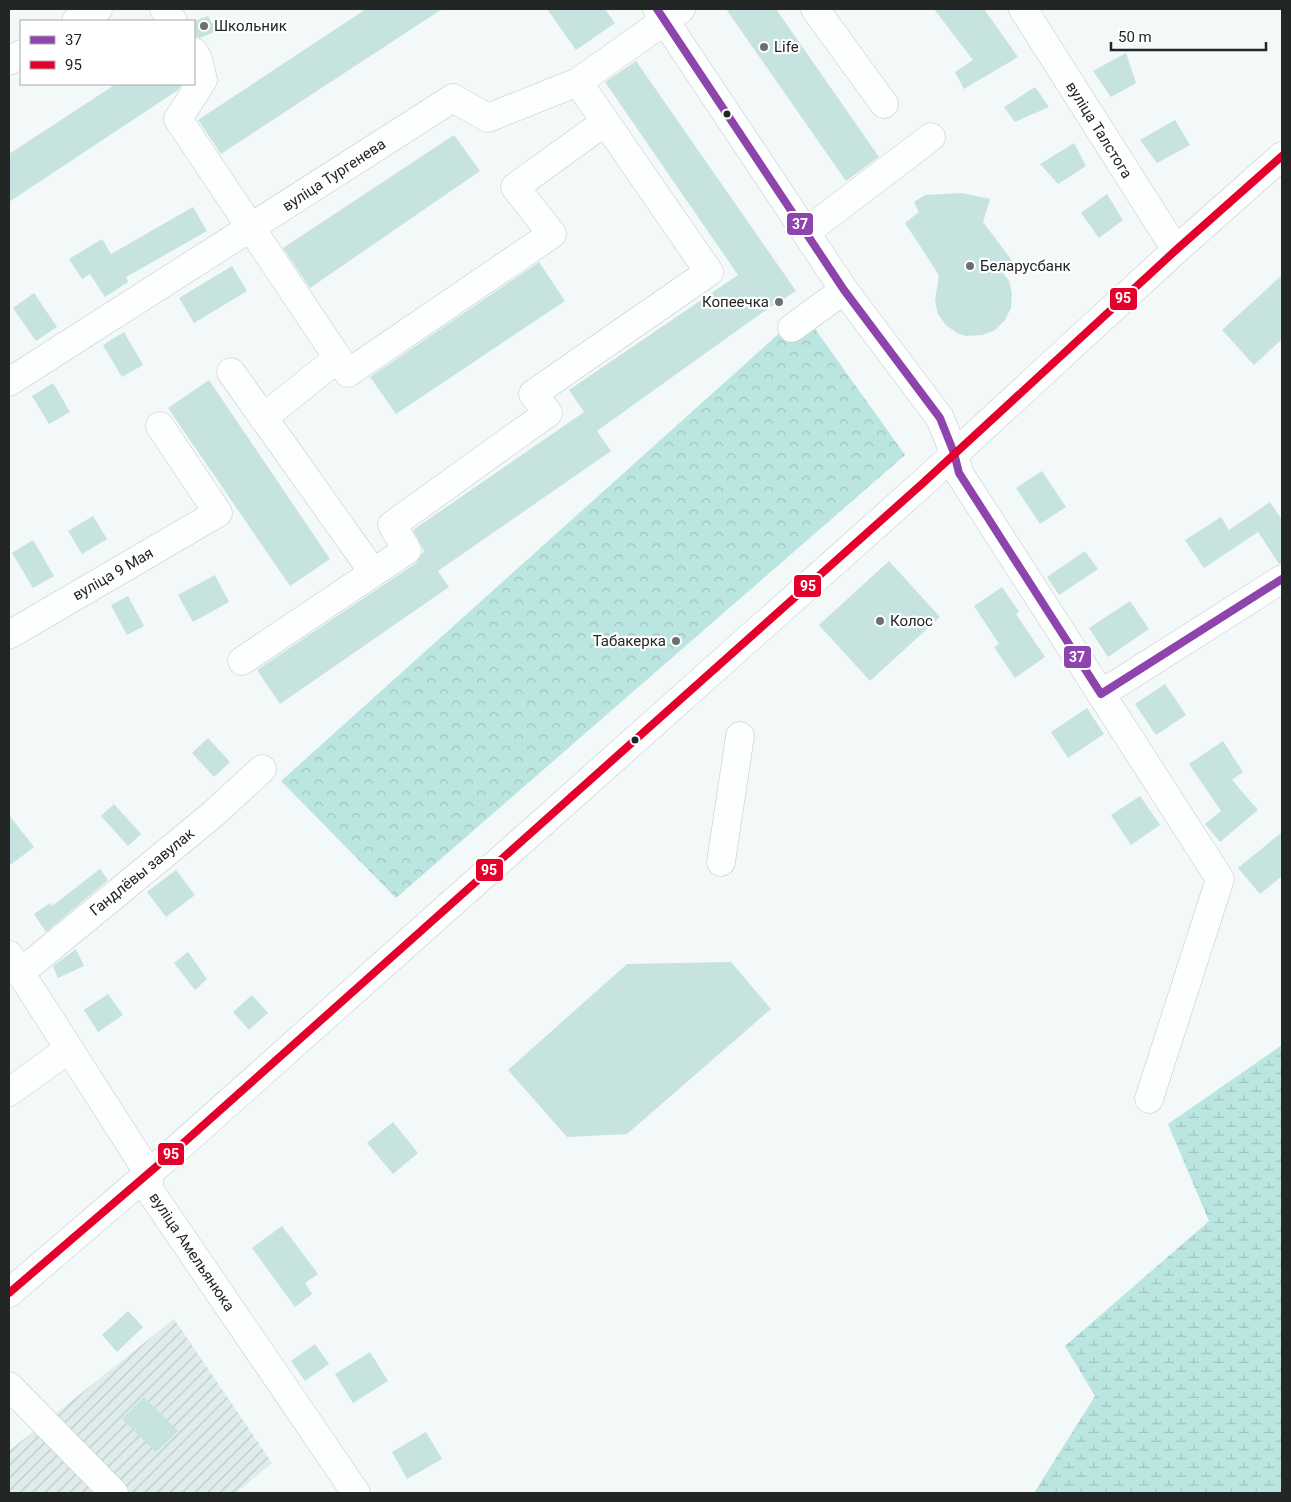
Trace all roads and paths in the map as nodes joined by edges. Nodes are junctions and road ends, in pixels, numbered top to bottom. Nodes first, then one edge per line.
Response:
1 (98, 9) edge
2 (164, 9) edge
3 (815, 9) edge
4 (1023, 9) edge
5 (668, 13) edge
6 (78, 20) edge
7 (172, 20) edge
8 (195, 54) edge
9 (20, 55) edge
10 (9, 61) edge
11 (578, 82) junction
12 (884, 104) dead end
13 (604, 122) junction
14 (932, 138) dead end
15 (1282, 156) edge
16 (251, 228) junction
17 (806, 232) junction
18 (1176, 250) junction
19 (844, 290) junction
20 (792, 328) dead end
21 (338, 358) junction
22 (231, 372) dead end
23 (9, 382) edge
24 (263, 418) junction
25 (160, 426) dead end
26 (954, 453) junction
27 (373, 572) junction
28 (1282, 579) edge
29 (9, 635) edge
30 (242, 661) dead end
31 (1101, 694) junction
32 (740, 736) dead end
33 (262, 769) dead end
34 (721, 862) dead end
35 (15, 964) edge
36 (69, 1049) junction
37 (9, 1092) edge
38 (1149, 1100) dead end
39 (148, 1172) junction
40 (9, 1293) edge
41 (9, 1386) edge
42 (114, 1493) edge
43 (356, 1493) edge

1 - 6 street
2 - 7 street
3 - 12 street
4 - 18 street, вуліца Талстога
5 - 11 street, вуліца Тургенева
5 - 17 street
8 - 16 street
9 - 10 street
11 - 13 street
11 - 16 street, вуліца Тургенева
13 - 21 street
13 - 27 street
14 - 17 street
15 - 18 street
16 - 21 street
16 - 23 street, вуліца Тургенева
17 - 19 street
18 - 26 street
19 - 20 street
19 - 26 street
21 - 24 street
22 - 24 street
24 - 27 street
25 - 29 street, вуліца 9 Мая
26 - 31 street
26 - 39 street
27 - 30 street
28 - 31 street
31 - 38 street
32 - 34 street
33 - 35 street, Гандлёвы завулак
35 - 36 street, вуліца Амельянюка
36 - 37 street
36 - 39 street, вуліца Амельянюка
39 - 40 street
39 - 43 street, вуліца Амельянюка
41 - 42 street

